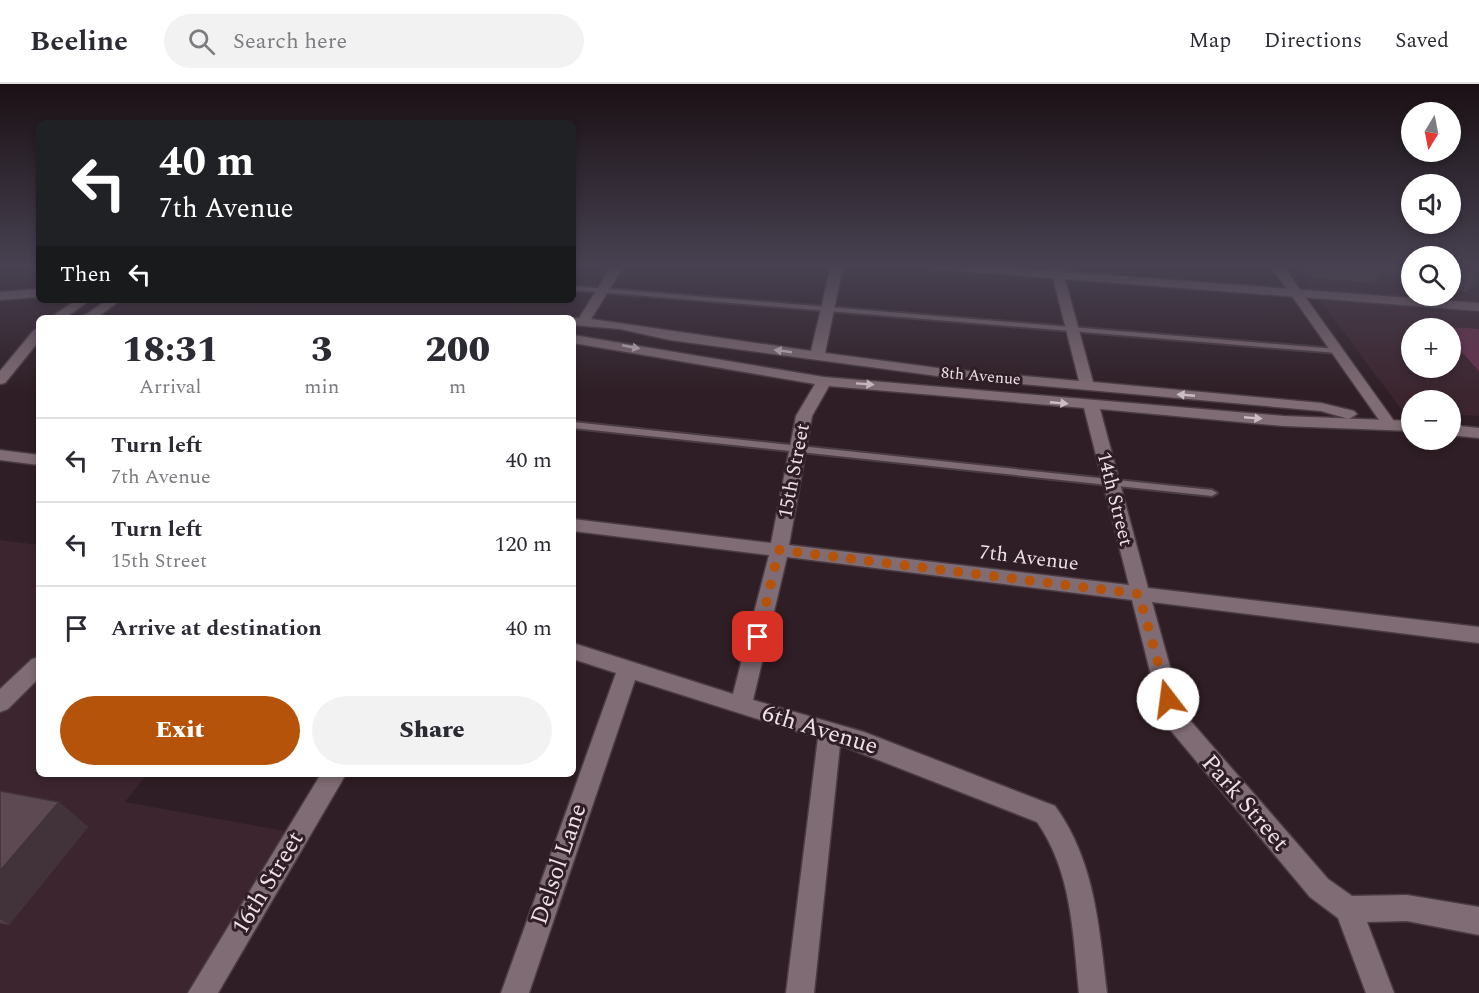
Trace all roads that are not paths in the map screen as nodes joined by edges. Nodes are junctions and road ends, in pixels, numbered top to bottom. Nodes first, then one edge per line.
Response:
1 (588, 308) edge
2 (820, 308) edge
3 (1068, 308) edge
4 (1306, 308) edge
5 (827, 309) junction
6 (578, 321) edge
7 (1073, 329) junction
8 (36, 337) edge
9 (576, 339) edge
10 (1337, 351) junction
11 (817, 356) junction
12 (0, 380) edge
13 (824, 381) junction
14 (1087, 385) junction
15 (1091, 405) junction
16 (1389, 424) junction
17 (576, 425) edge
18 (1401, 425) edge
19 (1461, 431) edge
20 (1479, 433) edge
21 (798, 449) junction
22 (0, 455) edge
23 (36, 460) edge
24 (1110, 483) junction
25 (1212, 493) dead end
26 (576, 525) edge
27 (779, 550) junction
28 (1139, 594) junction
29 (1479, 635) edge
30 (576, 652) edge
31 (36, 668) edge
32 (628, 668) junction
33 (0, 703) edge
34 (741, 706) junction
35 (830, 733) junction
36 (332, 777) edge
37 (1348, 909) junction
38 (1479, 921) edge
39 (202, 993) edge
40 (515, 993) edge
41 (800, 993) edge
42 (1093, 993) edge
43 (1380, 993) edge

1 - 6 street
2 - 5 lane
3 - 7 street
4 - 10 street
5 - 7 lane
5 - 11 street
11 -> 6 street, 8th Avenue
7 - 10 lane
7 - 14 street
8 - 12 street
9 -> 13 street, 8th Avenue
10 - 16 street
11 - 14 street, 8th Avenue
13 -> 15 street, 8th Avenue
13 - 21 street, 15th Street
16 -> 14 street, 8th Avenue
15 -> 16 street, 8th Avenue
15 - 24 street, 14th Street
16 - 18 street, 8th Avenue
17 - 21 lane
19 - 20 street
21 - 24 lane
21 - 27 street, 15th Street
22 - 23 street
24 - 25 lane
24 - 28 street, 14th Street
26 - 27 street, 7th Avenue
27 - 28 street, 7th Avenue
27 - 34 street, 15th Street
28 - 29 street, 7th Avenue
28 - 37 street, Park Street
30 - 32 street, 6th Avenue
31 - 33 street
32 - 34 street, 6th Avenue
32 - 40 street, Delsol Lane
34 - 35 street, 6th Avenue
35 - 41 street
35 - 42 street, 6th Avenue
36 - 39 street, 16th Street
37 - 38 street
37 - 43 street

